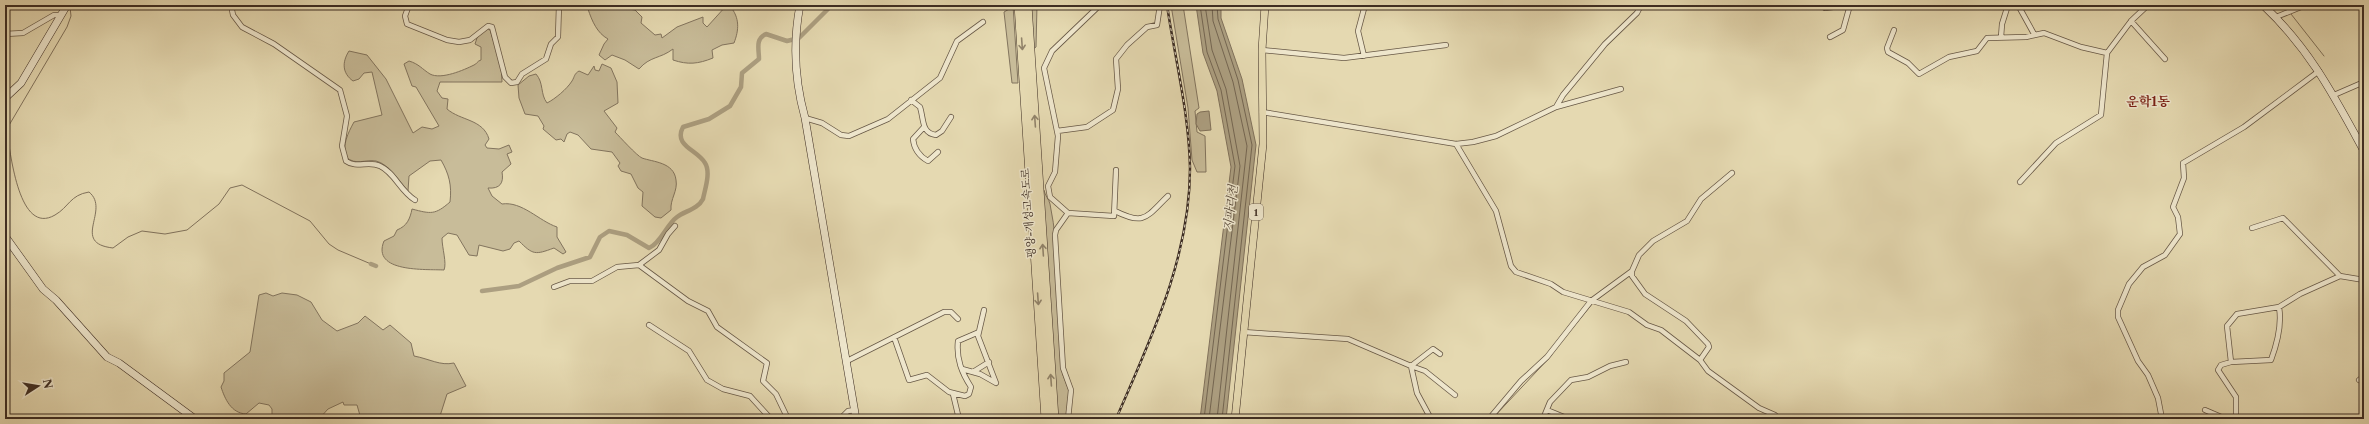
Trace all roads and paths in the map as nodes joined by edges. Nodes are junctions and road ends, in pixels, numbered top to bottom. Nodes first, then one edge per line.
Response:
1 (231, 5) edge
2 (409, 5) edge
3 (559, 5) edge
4 (800, 5) edge
5 (1019, 5) edge
6 (1027, 5) edge
7 (1100, 5) edge
8 (1160, 5) edge
9 (1266, 5) edge
10 (1365, 5) edge
11 (1642, 5) edge
12 (1822, 5) edge
13 (1850, 5) edge
14 (2008, 5) edge
15 (2018, 5) edge
16 (2148, 5) edge
17 (2263, 5) edge
18 (2306, 5) edge
19 (66, 6) edge
20 (61, 15) junction
21 (2276, 17) junction
22 (2131, 21) junction
23 (983, 22) dead end
24 (1894, 30) dead end
25 (5, 34) edge
26 (2034, 34) junction
27 (1830, 37) dead end
28 (2001, 37) junction
29 (1446, 45) dead end
30 (1262, 50) junction
31 (2107, 54) junction
32 (1364, 56) junction
33 (2165, 59) dead end
34 (2319, 71) junction
35 (2364, 82) edge
36 (1621, 89) dead end
37 (2334, 95) junction
38 (5, 98) edge
39 (911, 100) junction
40 (1556, 107) junction
41 (1262, 112) junction
42 (951, 117) dead end
43 (805, 118) junction
44 (924, 127) junction
45 (1057, 131) junction
46 (1456, 144) junction
47 (938, 152) dead end
48 (2364, 152) edge
49 (1116, 170) dead end
50 (1732, 173) dead end
51 (2020, 182) dead end
52 (1168, 196) dead end
53 (415, 200) dead end
54 (1114, 211) junction
55 (1068, 213) junction
56 (675, 226) dead end
57 (2252, 228) dead end
58 (5, 236) edge
59 (639, 265) junction
60 (1632, 271) junction
61 (2340, 276) junction
62 (2364, 280) edge
63 (554, 287) dead end
64 (1591, 301) junction
65 (2280, 307) junction
66 (984, 310) dead end
67 (958, 320) dead end
68 (649, 325) dead end
69 (979, 332) junction
70 (1243, 332) junction
71 (894, 337) junction
72 (1440, 354) dead end
73 (1700, 360) junction
74 (847, 361) junction
75 (989, 362) junction
76 (1626, 362) dead end
77 (2230, 362) junction
78 (1411, 366) junction
79 (962, 369) junction
80 (973, 372) junction
81 (2364, 376) edge
82 (2359, 380) dead end
83 (953, 394) junction
84 (1455, 395) dead end
85 (855, 410) junction
86 (1547, 410) junction
87 (2205, 410) dead end
88 (196, 419) edge
89 (771, 419) edge
90 (788, 419) edge
91 (840, 419) edge
92 (856, 419) edge
93 (959, 419) edge
94 (1046, 419) edge
95 (1054, 419) edge
96 (1068, 419) edge
97 (1235, 419) edge
98 (1431, 419) edge
99 (1489, 419) edge
100 (1543, 419) edge
101 (1568, 419) edge
102 (1779, 419) edge
103 (2162, 419) edge
104 (2226, 419) edge
105 (2236, 419) edge

1 - 53 street
2 - 3 street
4 - 43 street
5 -> 94 highway, 평양-개성고속도로
95 -> 6 highway, 평양-개성고속도로
7 - 45 street
8 - 45 street
9 - 30 main road, 1
10 - 32 street
11 - 40 street
12 - 13 street
13 - 27 street
14 - 28 street
15 - 26 street
16 - 22 street
17 - 21 street
18 - 21 street
19 - 20 street
20 - 25 street
20 - 38 street
21 - 34 street
22 - 31 street
22 - 33 street
23 - 39 street
24 - 28 street
26 - 28 street
26 - 31 street
29 - 32 street
30 - 32 street
30 - 41 main road, 1
31 - 51 street
34 - 37 street
34 - 103 street
35 - 37 street
36 - 40 street
37 - 48 street
39 - 43 street
39 - 44 street
40 - 46 street
41 - 46 street
41 - 70 main road, 1
42 - 44 street
43 - 74 street
44 - 47 street
45 - 55 street
46 - 64 street
49 - 54 street
50 - 60 street
52 - 54 street
54 - 55 street
55 - 96 street
56 - 59 street
57 - 61 street
58 - 88 street
59 - 63 street
59 - 90 street
60 - 64 street
60 - 73 street
61 - 62 street
61 - 65 street
64 - 73 street
64 - 99 street
65 - 77 street
65 - 77 street
66 - 69 street
67 - 71 street
68 - 89 street
69 - 75 street
69 - 79 street
70 - 78 street
70 - 97 main road, 1
71 - 74 street
71 - 83 street
72 - 78 street
73 - 102 street
74 - 85 street
75 - 80 street
75 - 80 street
76 - 86 street
77 - 105 street
78 - 84 street
78 - 98 street
79 - 80 street
79 - 83 street
81 - 82 street
83 - 93 street
85 - 91 street
85 - 92 street
86 - 100 street
86 - 101 street
87 - 104 street

